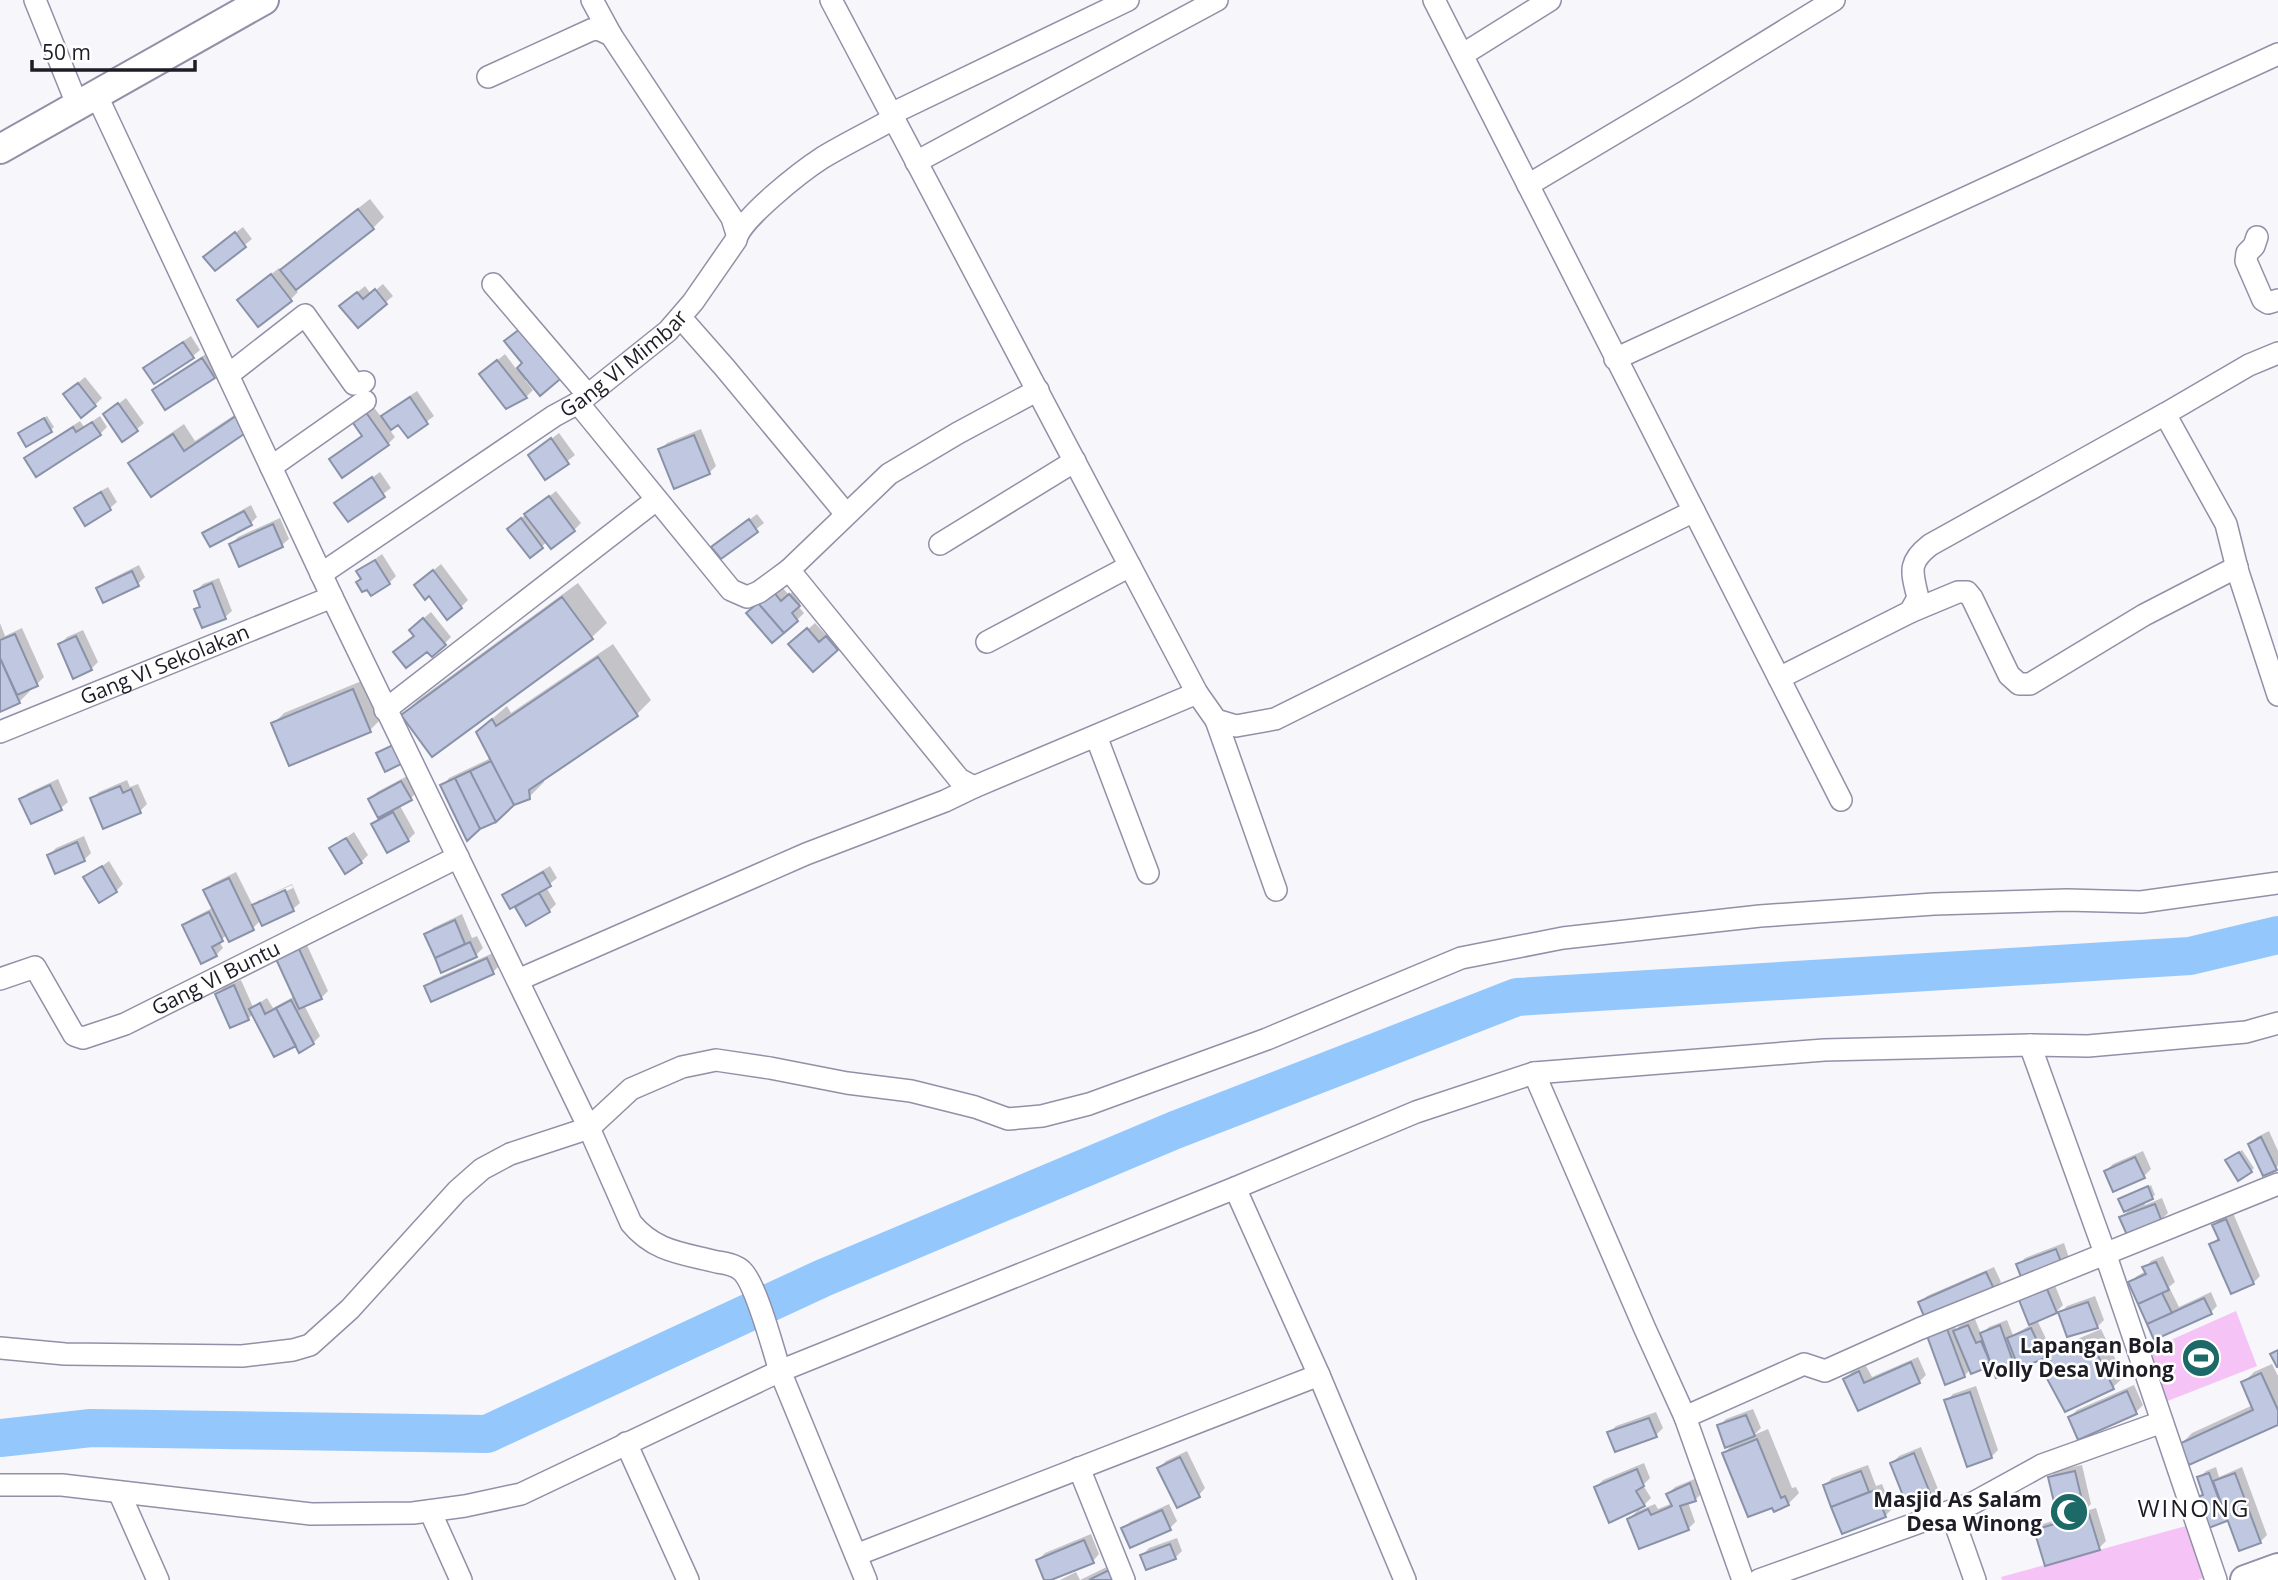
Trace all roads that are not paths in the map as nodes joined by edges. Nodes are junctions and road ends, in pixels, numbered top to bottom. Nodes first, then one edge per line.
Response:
1 (36, 0) edge
2 (264, 0) edge
3 (592, 0) edge
4 (1128, 0) edge
5 (1217, 0) edge
6 (1433, 0) edge
7 (1550, 0) edge
8 (1834, 0) edge
9 (840, 3) edge
10 (611, 35) junction
11 (2278, 54) edge
12 (1462, 55) junction
13 (488, 77) dead end
14 (87, 99) junction
15 (892, 117) junction
16 (0, 149) edge
17 (916, 162) junction
18 (1528, 185) junction
19 (737, 233) junction
20 (2257, 237) dead end
21 (493, 284) dead end
22 (2278, 300) edge
23 (681, 318) junction
24 (2278, 353) edge
25 (1615, 359) junction
26 (228, 375) junction
27 (1038, 390) junction
28 (583, 398) junction
29 (2165, 414) junction
30 (1075, 461) junction
31 (271, 467) junction
32 (656, 500) junction
33 (1694, 512) junction
34 (846, 514) junction
35 (940, 544) dead end
36 (1130, 566) junction
37 (2237, 567) junction
38 (789, 570) junction
39 (321, 574) junction
40 (331, 597) junction
41 (1910, 612) junction
42 (987, 642) dead end
43 (1779, 678) junction
44 (1197, 693) junction
45 (2278, 695) edge
46 (385, 710) junction
47 (1216, 720) junction
48 (0, 732) edge
49 (1096, 736) junction
50 (974, 787) junction
51 (1841, 800) dead end
52 (458, 856) junction
53 (1148, 873) dead end
54 (2278, 883) edge
55 (1276, 890) dead end
56 (0, 979) edge
57 (518, 980) junction
58 (2278, 1023) edge
59 (2030, 1045) junction
60 (1534, 1073) junction
61 (589, 1128) junction
62 (2278, 1184) edge
63 (1235, 1188) junction
64 (2105, 1253) junction
65 (0, 1348) edge
66 (780, 1371) junction
67 (1319, 1374) junction
68 (1685, 1417) junction
69 (2162, 1422) junction
70 (626, 1443) junction
71 (1079, 1468) junction
72 (0, 1485) edge
73 (119, 1492) junction
74 (430, 1511) junction
75 (1951, 1512) junction
76 (856, 1555) junction
77 (2278, 1568) edge
78 (158, 1580) edge
79 (461, 1580) edge
80 (688, 1580) edge
81 (866, 1580) edge
82 (1124, 1580) edge
83 (1405, 1580) edge
84 (1743, 1580) edge
85 (1759, 1580) edge
86 (1975, 1580) edge
87 (2216, 1580) edge
88 (2245, 1580) edge

1 - 14 street
2 - 14 street
3 - 10 street
4 - 15 street, Gang VI Mimbar
5 - 17 street
6 - 12 street
7 - 12 street
8 - 18 street
9 - 15 street
10 - 13 street
10 - 19 street
11 - 25 street
12 - 18 street
14 - 16 street
14 - 26 street
15 - 17 street
15 - 19 street, Gang VI Mimbar
17 - 27 street
18 - 25 street
19 - 23 street, Gang VI Mimbar
20 - 22 street
21 - 28 street
23 - 28 street, Gang VI Mimbar
23 - 34 street
24 - 29 street
25 - 33 street
26 - 31 street
26 - 31 street
27 - 30 street
27 - 34 street
28 - 32 street
28 - 39 street, Gang VI Mimbar
29 - 37 street
29 - 41 street
30 - 35 street
30 - 36 street
31 - 39 street
32 - 38 street
32 - 46 street
33 - 43 street
33 - 47 street
34 - 38 street
36 - 42 street
36 - 44 street
37 - 41 street
37 - 45 street
38 - 50 street
39 - 40 street
40 - 46 street
40 - 48 street, Gang VI Sekolakan
41 - 43 street
43 - 51 street
44 - 47 street
44 - 49 street
46 - 52 street
47 - 55 street
49 - 50 street
49 - 53 street
50 - 57 street
52 - 56 street, Gang VI Buntu
52 - 57 street
54 - 61 street
57 - 61 street
58 - 59 street
59 - 60 street
59 - 64 street
60 - 63 street
60 - 68 street
61 - 65 street
61 - 66 street
62 - 64 street
63 - 66 street
63 - 67 street
64 - 68 street
64 - 69 street
66 - 70 street
66 - 76 street
67 - 71 street
67 - 83 street
68 - 84 street
69 - 75 street
69 - 87 street
70 - 74 street
70 - 80 street
71 - 76 street
71 - 82 street
72 - 73 street
73 - 74 street
73 - 78 street
74 - 79 street
75 - 85 street
75 - 86 street
76 - 81 street
77 - 88 street

